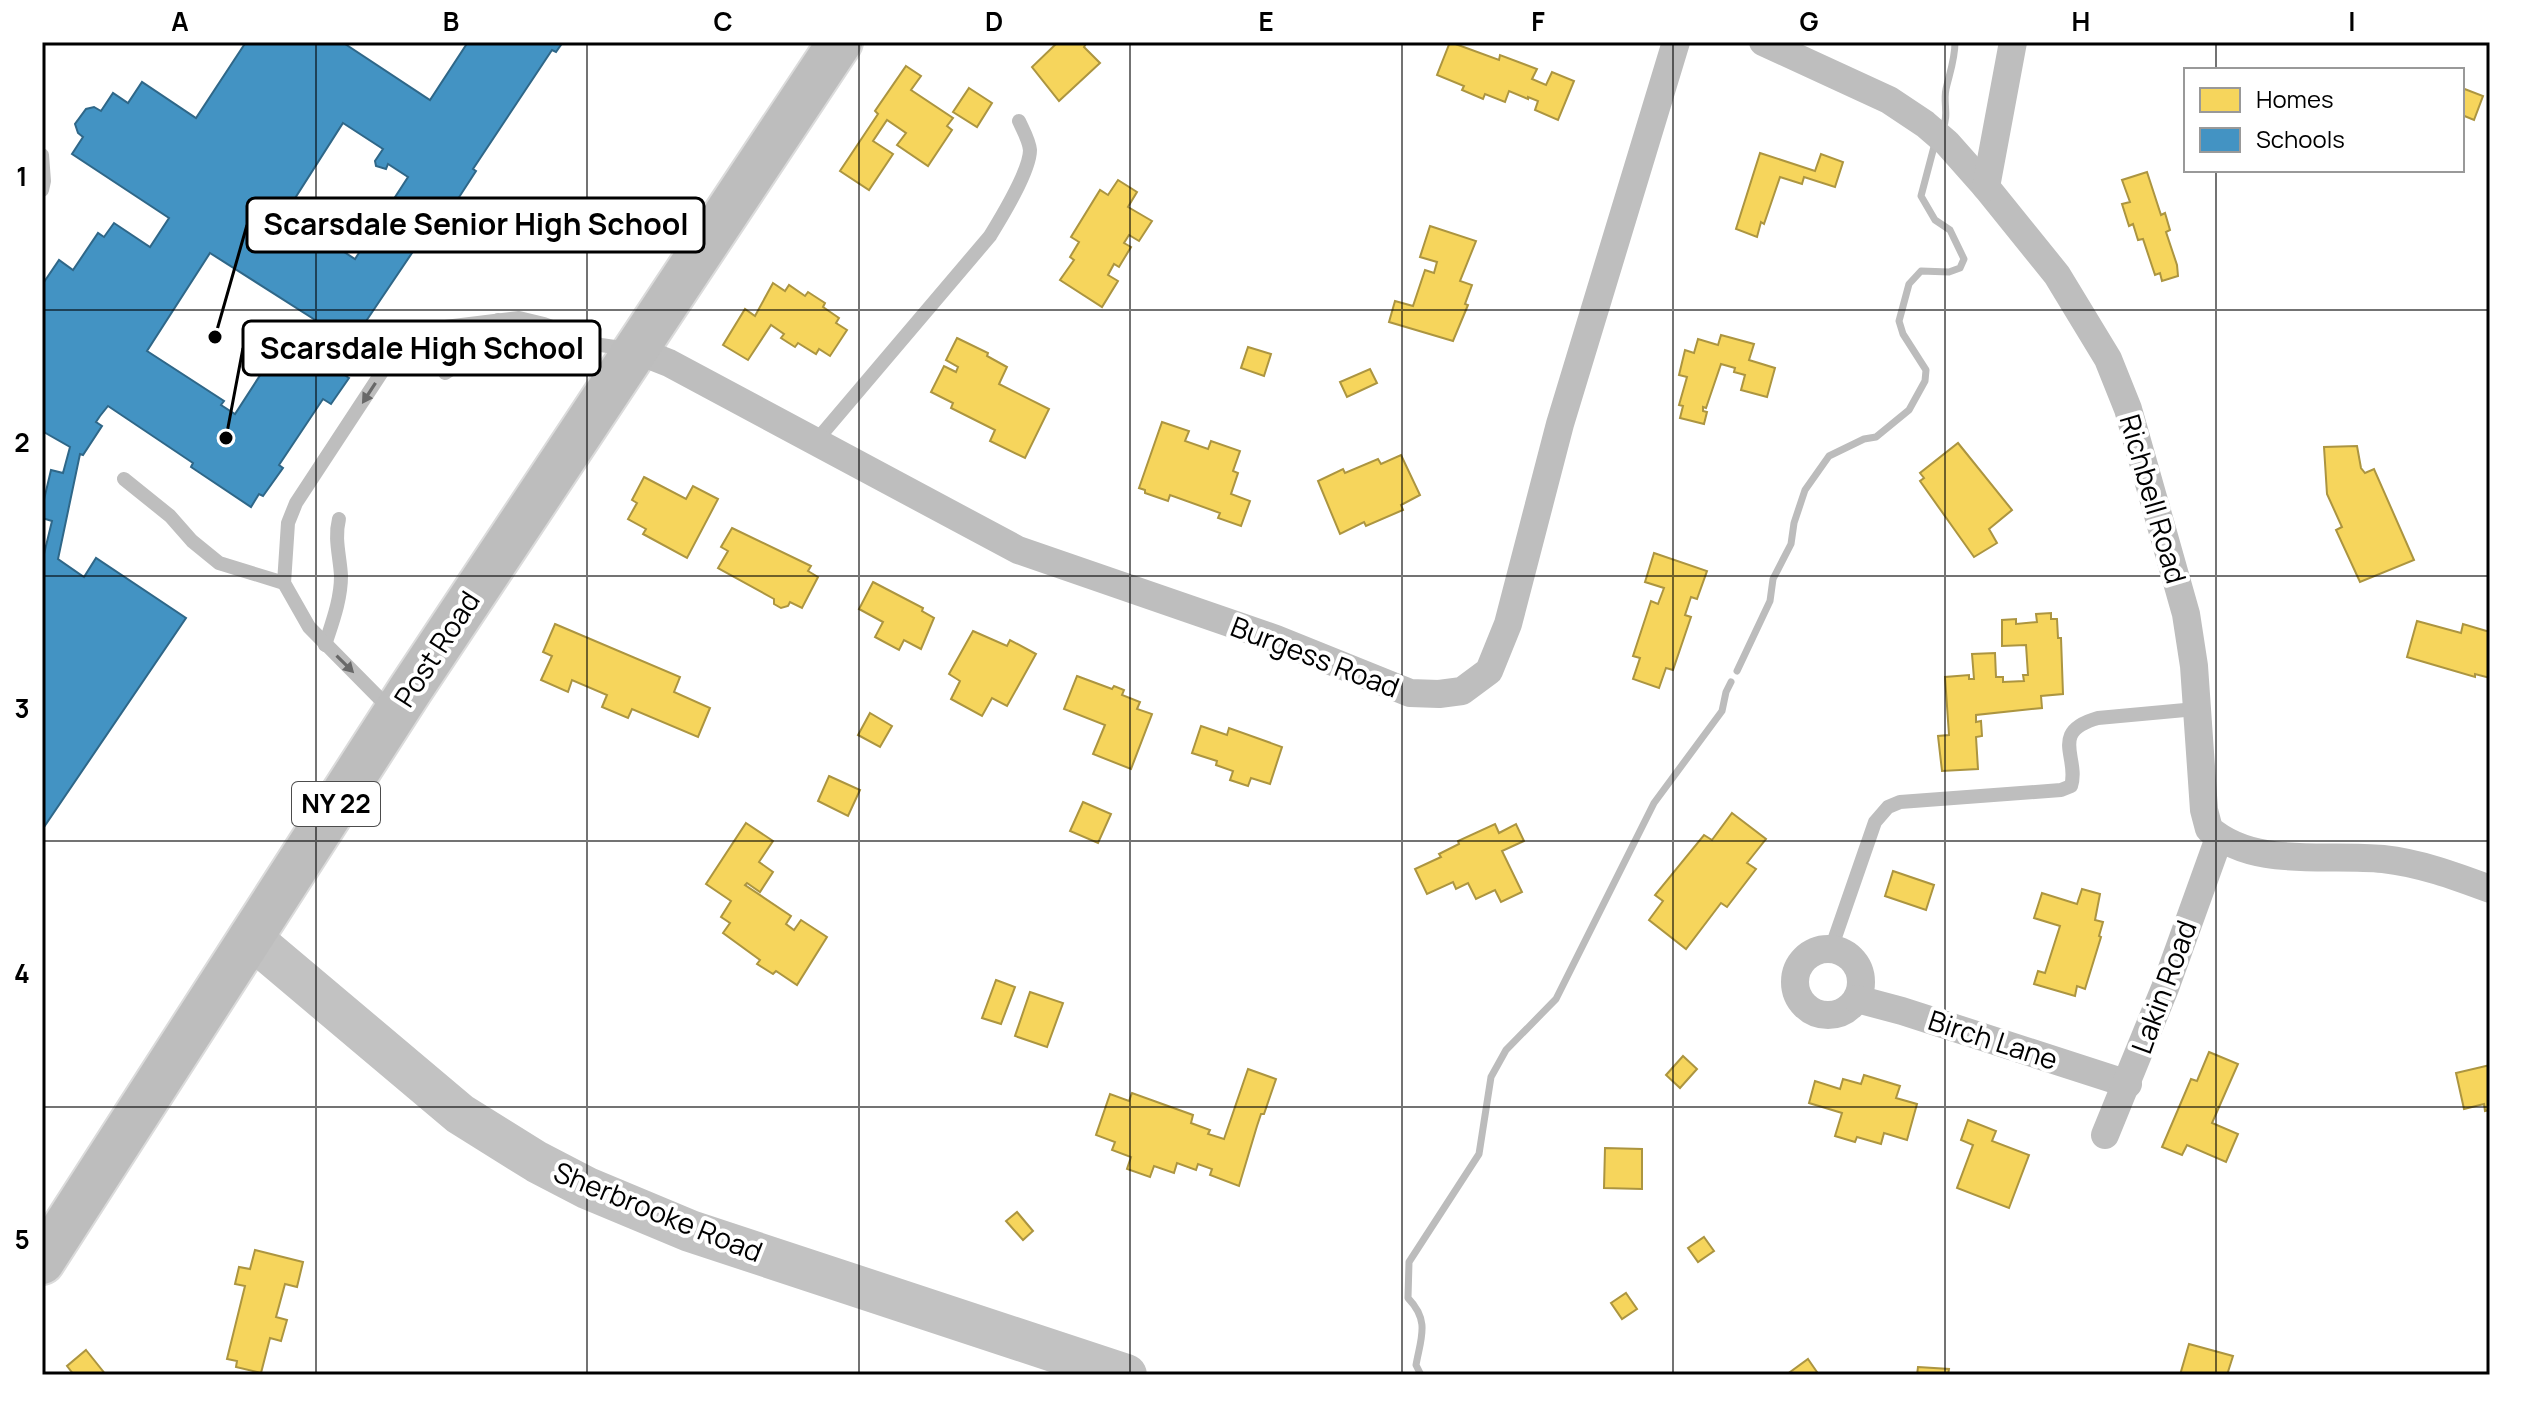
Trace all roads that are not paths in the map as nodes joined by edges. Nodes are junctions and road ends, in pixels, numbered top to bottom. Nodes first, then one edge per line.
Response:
1 (840, 42) edge
2 (1676, 42) edge
3 (1763, 42) edge
4 (2013, 42) edge
5 (1019, 121) dead end
6 (43, 158) edge
7 (1986, 187) junction
8 (42, 190) edge
9 (498, 320) junction
10 (636, 350) junction
11 (445, 373) dead end
12 (816, 441) junction
13 (124, 479) dead end
14 (339, 519) dead end
15 (284, 583) junction
16 (325, 645) junction
17 (2196, 709) junction
18 (394, 713) junction
19 (2219, 838) junction
20 (2490, 889) edge
21 (250, 937) junction
22 (1831, 949) junction
23 (1857, 999) junction
24 (2128, 1084) junction
25 (2105, 1135) dead end
26 (42, 1262) edge
27 (1126, 1375) edge

1 - 10 main road, Post Road / NY 22
2 - 12 street, Burgess Road
3 - 7 street, Richbell Road
4 - 7 street
5 - 12 lane
6 - 8 lane
7 - 17 street, Richbell Road
9 - 10 lane
9 - 11 lane
9 -> 15 lane
10 - 12 street, Burgess Road
10 - 18 main road, Post Road / NY 22
13 - 15 lane
14 - 16 lane
15 - 16 lane
16 -> 18 lane
17 - 19 street, Richbell Road
17 - 22 lane
18 - 21 main road, Post Road / NY 22
19 - 20 street
19 - 24 street, Lakin Road
21 - 26 main road, Post Road / NY 22
21 - 27 street, Sherbrooke Road
22 - 23 street
22 - 23 street
23 - 24 street, Birch Lane
24 - 25 street, Lakin Road

